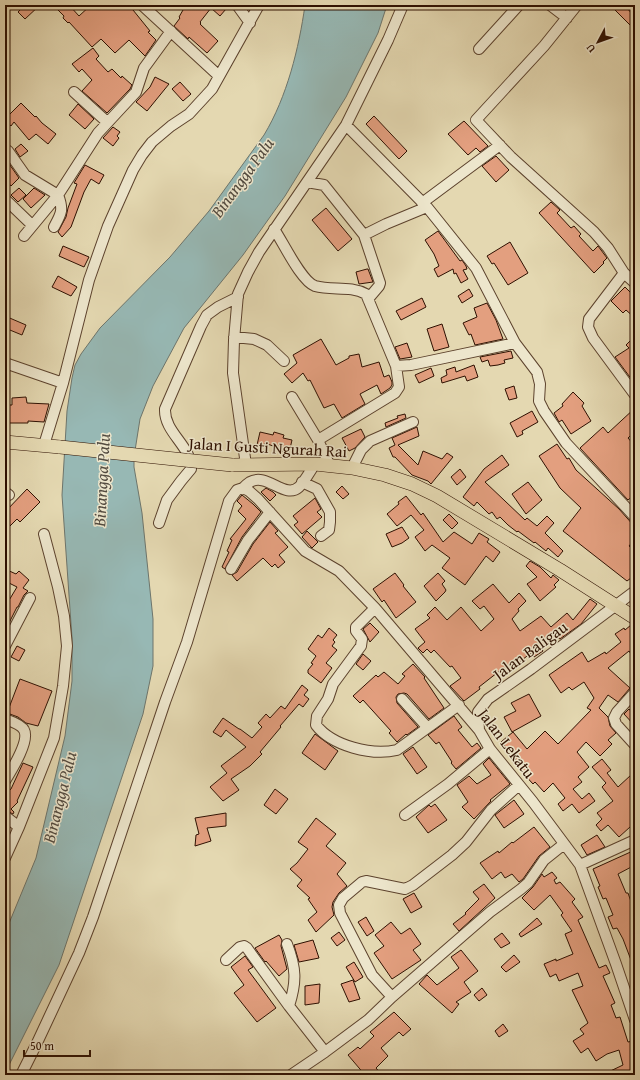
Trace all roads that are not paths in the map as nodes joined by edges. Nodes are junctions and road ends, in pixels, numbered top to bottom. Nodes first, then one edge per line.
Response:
1 (142, 5) edge
2 (237, 5) edge
3 (259, 5) edge
4 (403, 5) edge
5 (520, 5) edge
6 (550, 5) edge
7 (577, 5) edge
8 (567, 18) junction
9 (250, 23) junction
10 (171, 31) junction
11 (479, 49) dead end
12 (219, 76) junction
13 (74, 92) dead end
14 (107, 122) junction
15 (346, 125) junction
16 (500, 145) junction
17 (5, 150) edge
18 (308, 182) junction
19 (58, 195) junction
20 (5, 199) edge
21 (425, 205) junction
22 (32, 225) junction
23 (54, 228) dead end
24 (274, 229) junction
25 (364, 235) junction
26 (24, 236) dead end
27 (624, 273) junction
28 (635, 283) edge
29 (238, 297) junction
30 (368, 299) junction
31 (234, 337) junction
32 (515, 343) junction
33 (284, 361) dead end
34 (5, 363) edge
35 (396, 366) junction
36 (63, 383) junction
37 (635, 395) edge
38 (292, 397) dead end
39 (413, 422) dead end
40 (318, 440) junction
41 (5, 442) edge
42 (44, 445) junction
43 (315, 464) junction
44 (246, 465) junction
45 (330, 466) junction
46 (352, 468) junction
47 (302, 482) junction
48 (243, 488) junction
49 (270, 512) junction
50 (635, 517) edge
51 (159, 523) dead end
52 (44, 534) dead end
53 (321, 536) dead end
54 (231, 569) dead end
55 (635, 591) edge
56 (30, 598) dead end
57 (616, 605) junction
58 (375, 608) junction
59 (635, 618) edge
60 (5, 646) edge
61 (635, 692) edge
62 (402, 698) dead end
63 (459, 705) junction
64 (5, 719) edge
65 (427, 727) junction
66 (479, 730) junction
67 (635, 745) edge
68 (490, 749) junction
69 (5, 781) edge
70 (519, 785) junction
71 (405, 815) dead end
72 (5, 816) edge
73 (19, 827) junction
74 (635, 840) edge
75 (564, 844) junction
76 (5, 858) edge
77 (580, 865) junction
78 (287, 944) dead end
79 (226, 960) dead end
80 (392, 997) junction
81 (289, 1006) junction
82 (635, 1020) edge
83 (325, 1052) junction
84 (21, 1075) edge
85 (291, 1075) edge

1 - 10 street
2 - 9 street
3 - 9 street
4 - 15 street
5 - 11 street
6 - 8 street
7 - 8 street
8 - 16 street
9 - 12 street
10 - 12 street
10 - 14 street
12 - 36 street
13 - 14 street
14 - 19 street
15 - 18 street
15 - 21 street
16 - 21 street
16 - 27 street
17 - 19 street
18 - 24 street
18 - 25 street
19 - 22 street
19 - 23 street
20 - 22 street
21 - 25 street
21 - 32 street
22 - 26 street
24 - 29 street
24 - 30 street
25 - 30 street
27 - 28 street
27 - 37 street
29 - 31 street
29 - 51 street
30 - 35 street
31 - 33 street
31 - 44 street
32 - 35 street
32 - 50 street
34 - 36 street
35 - 40 street
36 - 42 street
38 - 40 street
39 - 46 street
40 - 45 street
41 - 42 main road, Jalan I Gusti Ngurah Rai
42 - 44 main road, Jalan I Gusti Ngurah Rai, bridge
43 - 44 main road, Jalan I Gusti Ngurah Rai
43 - 45 main road, Jalan I Gusti Ngurah Rai
43 - 47 street
45 - 46 main road, Jalan I Gusti Ngurah Rai
46 - 57 main road, Jalan I Gusti Ngurah Rai
47 - 48 street
47 - 53 street
48 - 49 street, Jalan Lekatu
48 - 84 street
49 - 54 street
49 - 58 street, Jalan Lekatu
52 - 73 street
55 - 57 street, Jalan Baligau
56 - 60 street
57 - 59 main road, Jalan I Gusti Ngurah Rai
57 - 66 street, Jalan Baligau
58 - 63 street, Jalan Lekatu
58 - 65 street
61 - 67 street
62 - 65 street
63 - 65 street
63 - 66 street, Jalan Lekatu
64 - 69 street
66 - 68 street, Jalan Lekatu
68 - 70 street, Jalan Lekatu
68 - 71 street
70 - 75 street, Jalan Lekatu
70 - 80 street
72 - 73 street
73 - 76 street
74 - 77 street
75 - 77 street, Jalan Lekatu
75 - 80 street
77 - 82 street, Jalan Lekatu
78 - 81 street
79 - 81 street
80 - 83 street
81 - 83 street
83 - 85 street

